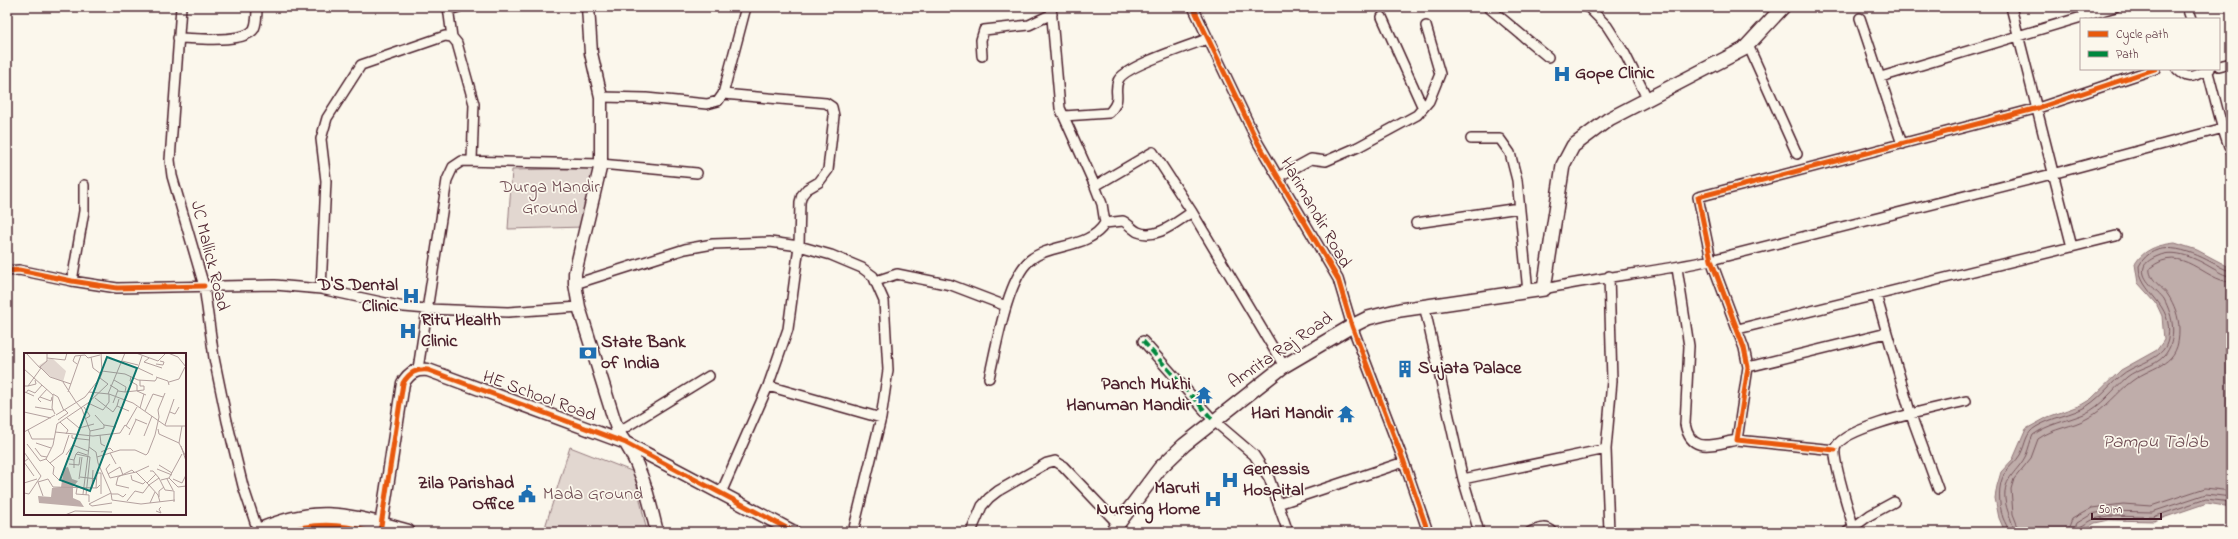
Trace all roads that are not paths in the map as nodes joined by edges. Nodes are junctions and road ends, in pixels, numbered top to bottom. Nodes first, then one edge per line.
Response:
1 (181, 7) edge
2 (258, 7) edge
3 (459, 7) edge
4 (588, 7) edge
5 (746, 7) edge
6 (1192, 7) edge
7 (1488, 7) edge
8 (1588, 7) edge
9 (1783, 7) edge
10 (2011, 7) edge
11 (2115, 7) edge
12 (2187, 7) edge
13 (449, 9) edge
14 (1051, 10) edge
15 (1382, 17) dead end
16 (1860, 18) dead end
17 (2191, 18) edge
18 (1426, 26) dead end
19 (2017, 36) junction
20 (452, 37) junction
21 (178, 38) junction
22 (1207, 39) junction
23 (1748, 45) junction
24 (982, 56) dead end
25 (1548, 57) dead end
26 (2231, 63) edge
27 (2220, 66) edge
28 (2152, 70) edge
29 (2178, 70) edge
30 (2206, 70) edge
31 (2208, 70) edge
32 (1881, 77) junction
33 (723, 94) junction
34 (601, 97) junction
35 (1648, 100) junction
36 (1423, 108) junction
37 (2038, 108) junction
38 (1064, 116) junction
39 (2227, 128) edge
40 (1471, 139) dead end
41 (1902, 144) junction
42 (2231, 151) edge
43 (1797, 154) dead end
44 (472, 160) junction
45 (601, 164) junction
46 (697, 173) dead end
47 (2052, 174) junction
48 (1278, 177) junction
49 (84, 185) dead end
50 (1095, 186) junction
51 (1519, 208) junction
52 (1192, 212) junction
53 (1105, 223) junction
54 (1416, 223) dead end
55 (2116, 236) dead end
56 (799, 246) junction
57 (2072, 247) junction
58 (1712, 260) junction
59 (1677, 268) junction
60 (7, 271) edge
61 (1609, 276) junction
62 (876, 281) junction
63 (72, 282) junction
64 (574, 284) junction
65 (204, 286) junction
66 (321, 289) junction
67 (1544, 289) junction
68 (1528, 292) junction
69 (1876, 295) junction
70 (1424, 305) junction
71 (1006, 306) junction
72 (579, 307) junction
73 (427, 309) junction
74 (1352, 326) junction
75 (1738, 329) junction
76 (1887, 333) junction
77 (1144, 341) dead end
78 (1284, 366) junction
79 (1748, 367) junction
80 (418, 369) junction
81 (709, 376) dead end
82 (989, 378) dead end
83 (768, 386) junction
84 (1966, 401) dead end
85 (1911, 415) junction
86 (881, 418) junction
87 (1213, 420) junction
88 (618, 432) junction
89 (1737, 440) junction
90 (626, 443) junction
91 (1606, 449) junction
92 (1835, 450) junction
93 (1404, 462) junction
94 (1462, 479) junction
95 (1938, 489) dead end
96 (721, 493) junction
97 (1894, 502) dead end
98 (1278, 504) junction
99 (1115, 528) edge
100 (301, 529) edge
101 (1850, 529) edge
102 (377, 530) edge
103 (257, 532) edge
104 (282, 532) edge
105 (407, 532) edge
106 (657, 532) edge
107 (794, 532) edge
108 (853, 532) edge
109 (971, 532) edge
110 (1288, 532) edge
111 (1428, 532) edge
112 (1479, 532) edge
113 (1530, 532) edge
114 (1553, 532) edge
115 (1609, 532) edge

1 - 21 street, JC Mallick Road
2 - 21 street
3 - 13 street
4 - 34 street
5 - 33 street
6 - 22 street, Harimandir Road
7 - 25 street
8 - 35 street
9 - 23 main road
10 - 19 street
11 - 19 street
12 - 17 street
13 - 20 street
14 - 24 street
14 - 38 street
15 - 36 street
16 - 32 street
18 - 36 street
19 - 32 street
19 - 37 street
20 - 44 street
20 - 66 street
21 - 65 street, JC Mallick Road
22 - 38 street
22 - 48 street, Harimandir Road
23 - 35 main road
23 - 43 street
26 - 27 street
28 - 37 street
29 - 30 street
31 - 39 street
32 - 41 street
33 - 34 street
33 - 56 street
34 - 45 street
35 - 67 main road
36 - 48 street
37 - 41 street
37 - 47 street
38 - 50 street
39 - 42 street
39 - 47 street
40 - 51 street
41 - 58 street
44 - 45 street
44 - 73 street
45 - 46 street
45 - 64 street
47 - 57 street
47 - 58 street
48 - 74 street, Harimandir Road
49 - 63 street
50 - 52 street
50 - 53 street
51 - 54 street
51 - 68 street
52 - 53 street
52 - 78 street
53 - 71 street
55 - 57 street
56 - 62 street
56 - 64 street
56 - 83 street
57 - 69 street
58 - 59 street
58 - 75 street
59 - 61 street
59 - 89 street
60 - 63 street
61 - 67 street
61 - 91 street
62 - 71 street
62 - 86 street
63 - 65 street
64 - 72 street
65 - 66 street
65 - 103 street, JC Mallick Road
66 - 73 street
67 - 68 main road, Amrita Raj Road
68 - 70 main road, Amrita Raj Road
69 - 75 street
69 - 76 street
70 - 74 main road, Amrita Raj Road
70 - 94 street
71 - 82 street
72 - 73 street
72 - 88 street
73 - 80 street
74 - 78 main road, Amrita Raj Road
74 - 93 street, Harimandir Road
75 - 79 street
76 - 79 street
76 - 85 street
77 - 87 street
78 - 87 main road, Amrita Raj Road
79 - 89 street
80 - 90 street, HE School Road
80 - 102 street
81 - 88 street
83 - 86 street
83 - 96 street
84 - 85 street
85 - 92 street
85 - 95 street
86 - 108 street
87 - 98 street
87 - 99 main road, Amrita Raj Road
88 - 90 street
89 - 92 street
90 - 96 street, HE School Road
90 - 106 street
91 - 94 street
91 - 115 street
92 - 101 street
93 - 98 street
93 - 111 street, Harimandir Road
94 - 112 street
96 - 107 street, HE School Road
97 - 101 street
98 - 110 street
99 - 109 street
100 - 102 highway
100 - 104 highway
102 - 103 highway
102 - 105 highway
113 - 114 street

